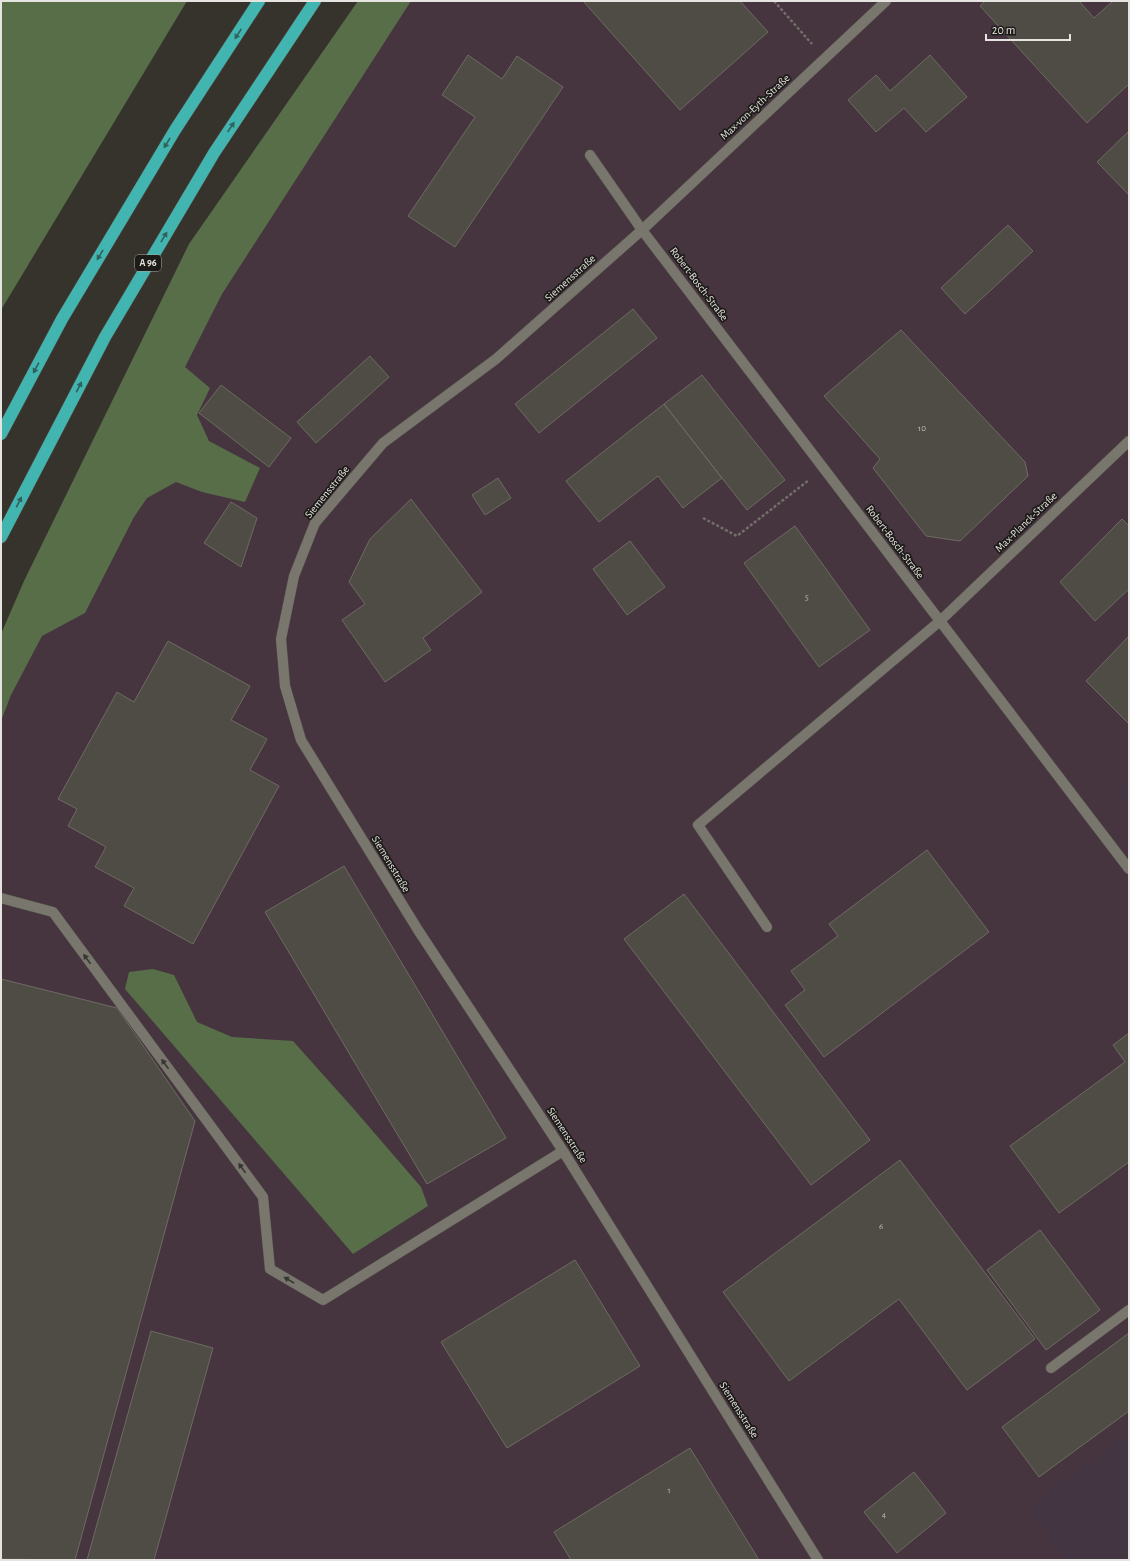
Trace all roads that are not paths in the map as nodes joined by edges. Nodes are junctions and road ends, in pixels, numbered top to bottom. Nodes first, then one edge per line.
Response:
1 (259, 1) edge
2 (315, 1) edge
3 (886, 1) edge
4 (590, 155) dead end
5 (642, 230) junction
6 (1, 434) edge
7 (1129, 441) edge
8 (1, 537) edge
9 (940, 621) junction
10 (1129, 869) edge
11 (1, 898) edge
12 (767, 927) dead end
13 (563, 1152) junction
14 (1129, 1310) edge
15 (1051, 1368) dead end
16 (818, 1560) edge

1 -> 6 highway
8 -> 2 highway, A 96
3 - 5 street, Max-von-Eyth-Straße
4 - 5 street, Robert-Bosch-Straße
5 - 9 street, Robert-Bosch-Straße
5 - 13 street, Siemensstraße
7 - 9 street, Max-Planck-Straße
9 - 10 street, Robert-Bosch-Straße
9 - 12 street, Max-Planck-Straße
13 -> 11 street
13 - 16 street, Siemensstraße
14 - 15 street

